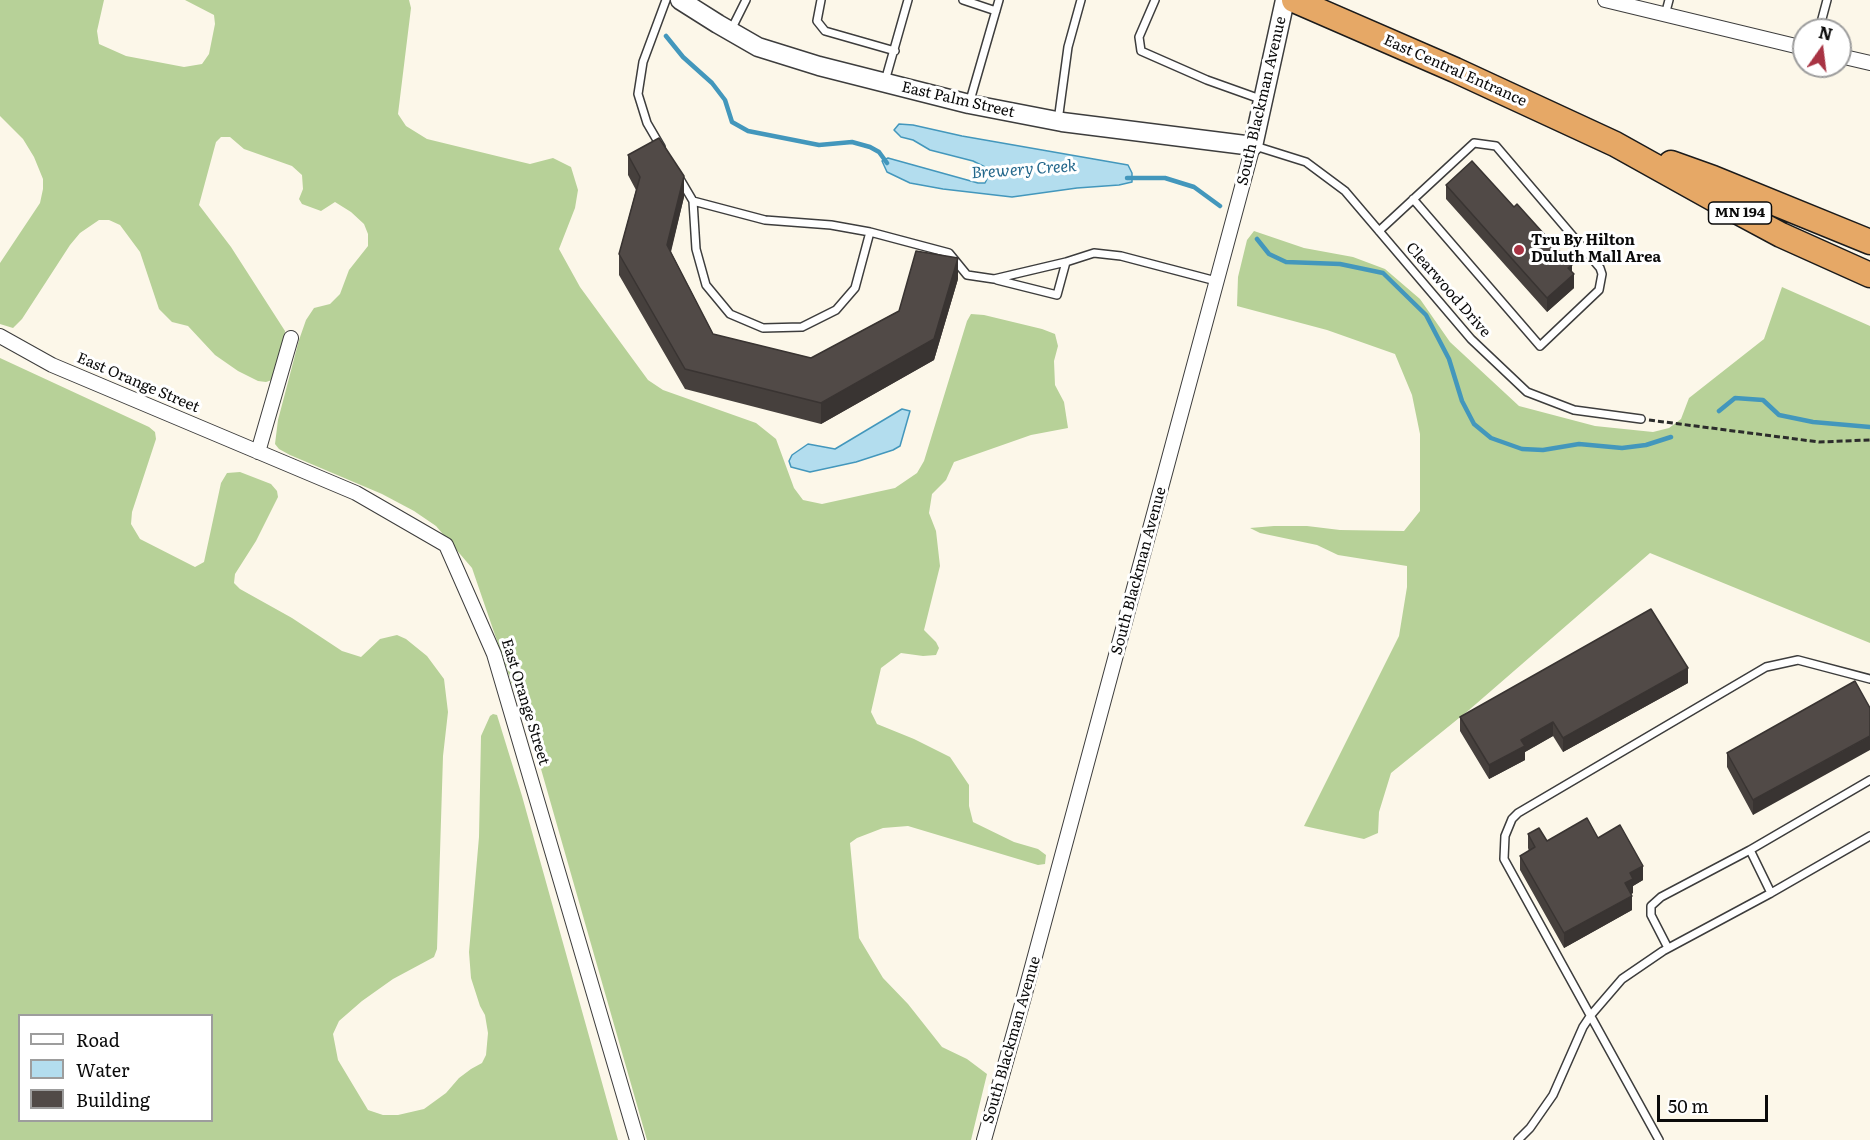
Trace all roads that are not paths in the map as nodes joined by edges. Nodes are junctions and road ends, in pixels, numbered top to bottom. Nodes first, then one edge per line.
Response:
1 (666, 0) edge
2 (680, 0) edge
3 (746, 0) edge
4 (821, 0) edge
5 (908, 0) edge
6 (963, 0) edge
7 (999, 0) edge
8 (1081, 0) edge
9 (1155, 0) edge
10 (1285, 0) edge
11 (1294, 0) edge
12 (1605, 0) edge
13 (1669, 0) edge
14 (1827, 0) edge
15 (996, 11) junction
16 (1665, 15) junction
17 (1822, 18) edge
18 (730, 31) junction
19 (1792, 45) edge
20 (895, 51) junction
21 (1852, 59) edge
22 (1870, 63) edge
23 (885, 83) junction
24 (1263, 100) junction
25 (969, 104) junction
26 (1058, 121) junction
27 (1615, 144) junction
28 (1252, 146) junction
29 (664, 152) edge
30 (676, 171) edge
31 (1413, 199) junction
32 (693, 201) junction
33 (1379, 231) junction
34 (870, 232) junction
35 (1870, 242) edge
36 (1066, 262) junction
37 (1870, 275) edge
38 (994, 279) junction
39 (1216, 281) junction
40 (0, 336) edge
41 (291, 338) dead end
42 (1641, 419) road end
43 (258, 452) junction
44 (1870, 679) edge
45 (1870, 780) edge
46 (1870, 836) edge
47 (1749, 850) junction
48 (1771, 893) junction
49 (1668, 948) junction
50 (1591, 1015) junction
51 (637, 1140) edge
52 (984, 1140) edge
53 (1518, 1140) edge
54 (1659, 1140) edge

1 - 29 lane
2 - 18 street, East Palm Street
3 - 18 lane
4 - 20 lane
5 - 20 lane
6 - 15 lane
7 - 15 lane
8 - 26 lane
9 - 24 lane
10 - 24 street, South Blackman Avenue
11 - 27 highway, East Central Entrance / MN 194
12 - 16 street
13 - 16 lane
14 - 17 lane
15 - 25 lane
16 - 19 street
18 - 23 street, East Palm Street
20 - 23 lane
21 - 22 street
23 - 25 street, East Palm Street
24 - 28 street, South Blackman Avenue
25 - 26 street, East Palm Street
26 - 28 street, East Palm Street
27 - 35 highway, East Central Entrance / MN 194
27 - 37 highway, East Central Entrance / MN 194
28 - 33 lane, Clearwood Drive
28 - 39 street, South Blackman Avenue
30 - 32 lane
31 - 31 lane
31 - 33 lane
32 - 34 lane
32 - 34 lane
33 - 42 lane, Clearwood Drive
34 - 38 lane
36 - 38 lane
36 - 38 lane
36 - 39 lane
39 - 52 street, South Blackman Avenue
40 - 43 street, East Orange Street
41 - 43 street
43 - 51 street, East Orange Street
44 - 50 lane
45 - 47 lane
46 - 48 lane
47 - 48 lane
47 - 49 lane
48 - 49 lane
49 - 50 lane
50 - 53 lane
50 - 54 lane

